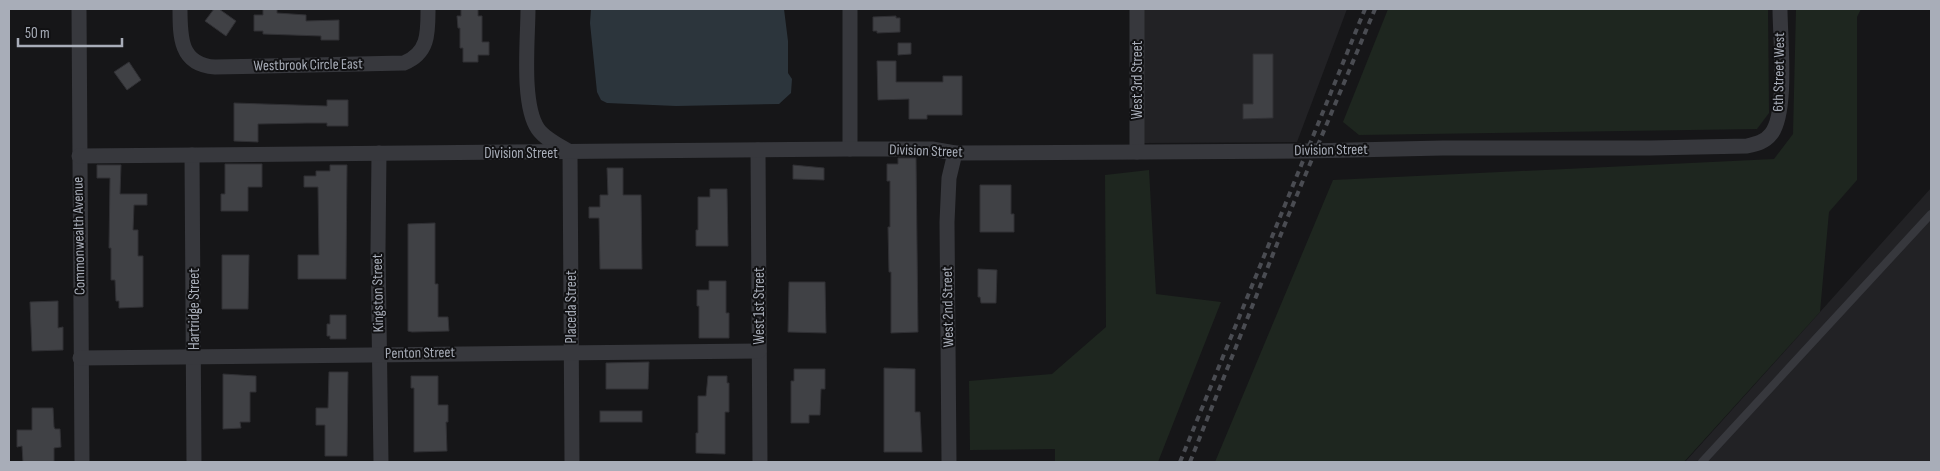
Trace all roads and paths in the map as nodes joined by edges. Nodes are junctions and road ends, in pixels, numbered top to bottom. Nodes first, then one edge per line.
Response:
1 (79, 9) edge
2 (180, 9) edge
3 (428, 9) edge
4 (528, 9) edge
5 (850, 9) edge
6 (1137, 9) edge
7 (1780, 9) edge
8 (1771, 134) joint
9 (850, 149) junction
10 (758, 150) junction
11 (570, 152) junction
12 (1137, 152) junction
13 (379, 153) junction
14 (955, 153) junction
15 (192, 155) junction
16 (79, 156) junction
17 (1931, 214) edge
18 (759, 351) junction
19 (572, 352) junction
20 (379, 354) junction
21 (194, 356) junction
22 (80, 358) junction
23 (82, 462) edge
24 (194, 462) edge
25 (381, 462) edge
26 (572, 462) edge
27 (760, 462) edge
28 (949, 462) edge
29 (1702, 462) edge

1 - 16 street, Commonwealth Avenue
2 - 3 street, Westbrook Circle East
4 - 11 street
5 - 9 street
6 - 12 street, West 3rd Street
7 - 8 street, 6th Street West
8 - 12 street, Division Street
9 - 10 street, Division Street
9 - 14 street, Division Street
10 - 11 street, Division Street
10 - 18 street, West 1st Street
11 - 13 street, Division Street
11 - 19 street, Placeda Street
12 - 14 street, Division Street
13 - 15 street, Division Street
13 - 20 street, Kingston Street
14 - 28 street, West 2nd Street
15 - 16 street, Division Street
15 - 21 street, Hartridge Street
16 - 22 street, Commonwealth Avenue
17 - 29 lane
18 - 19 street, Penton Street
18 - 27 street, West 1st Street
19 - 20 street, Penton Street
19 - 26 street, Placeda Street
20 - 21 street, Penton Street
20 - 25 street, Kingston Street
21 - 22 street, Penton Street
21 - 24 street, Hartridge Street
22 - 23 street, Commonwealth Avenue

